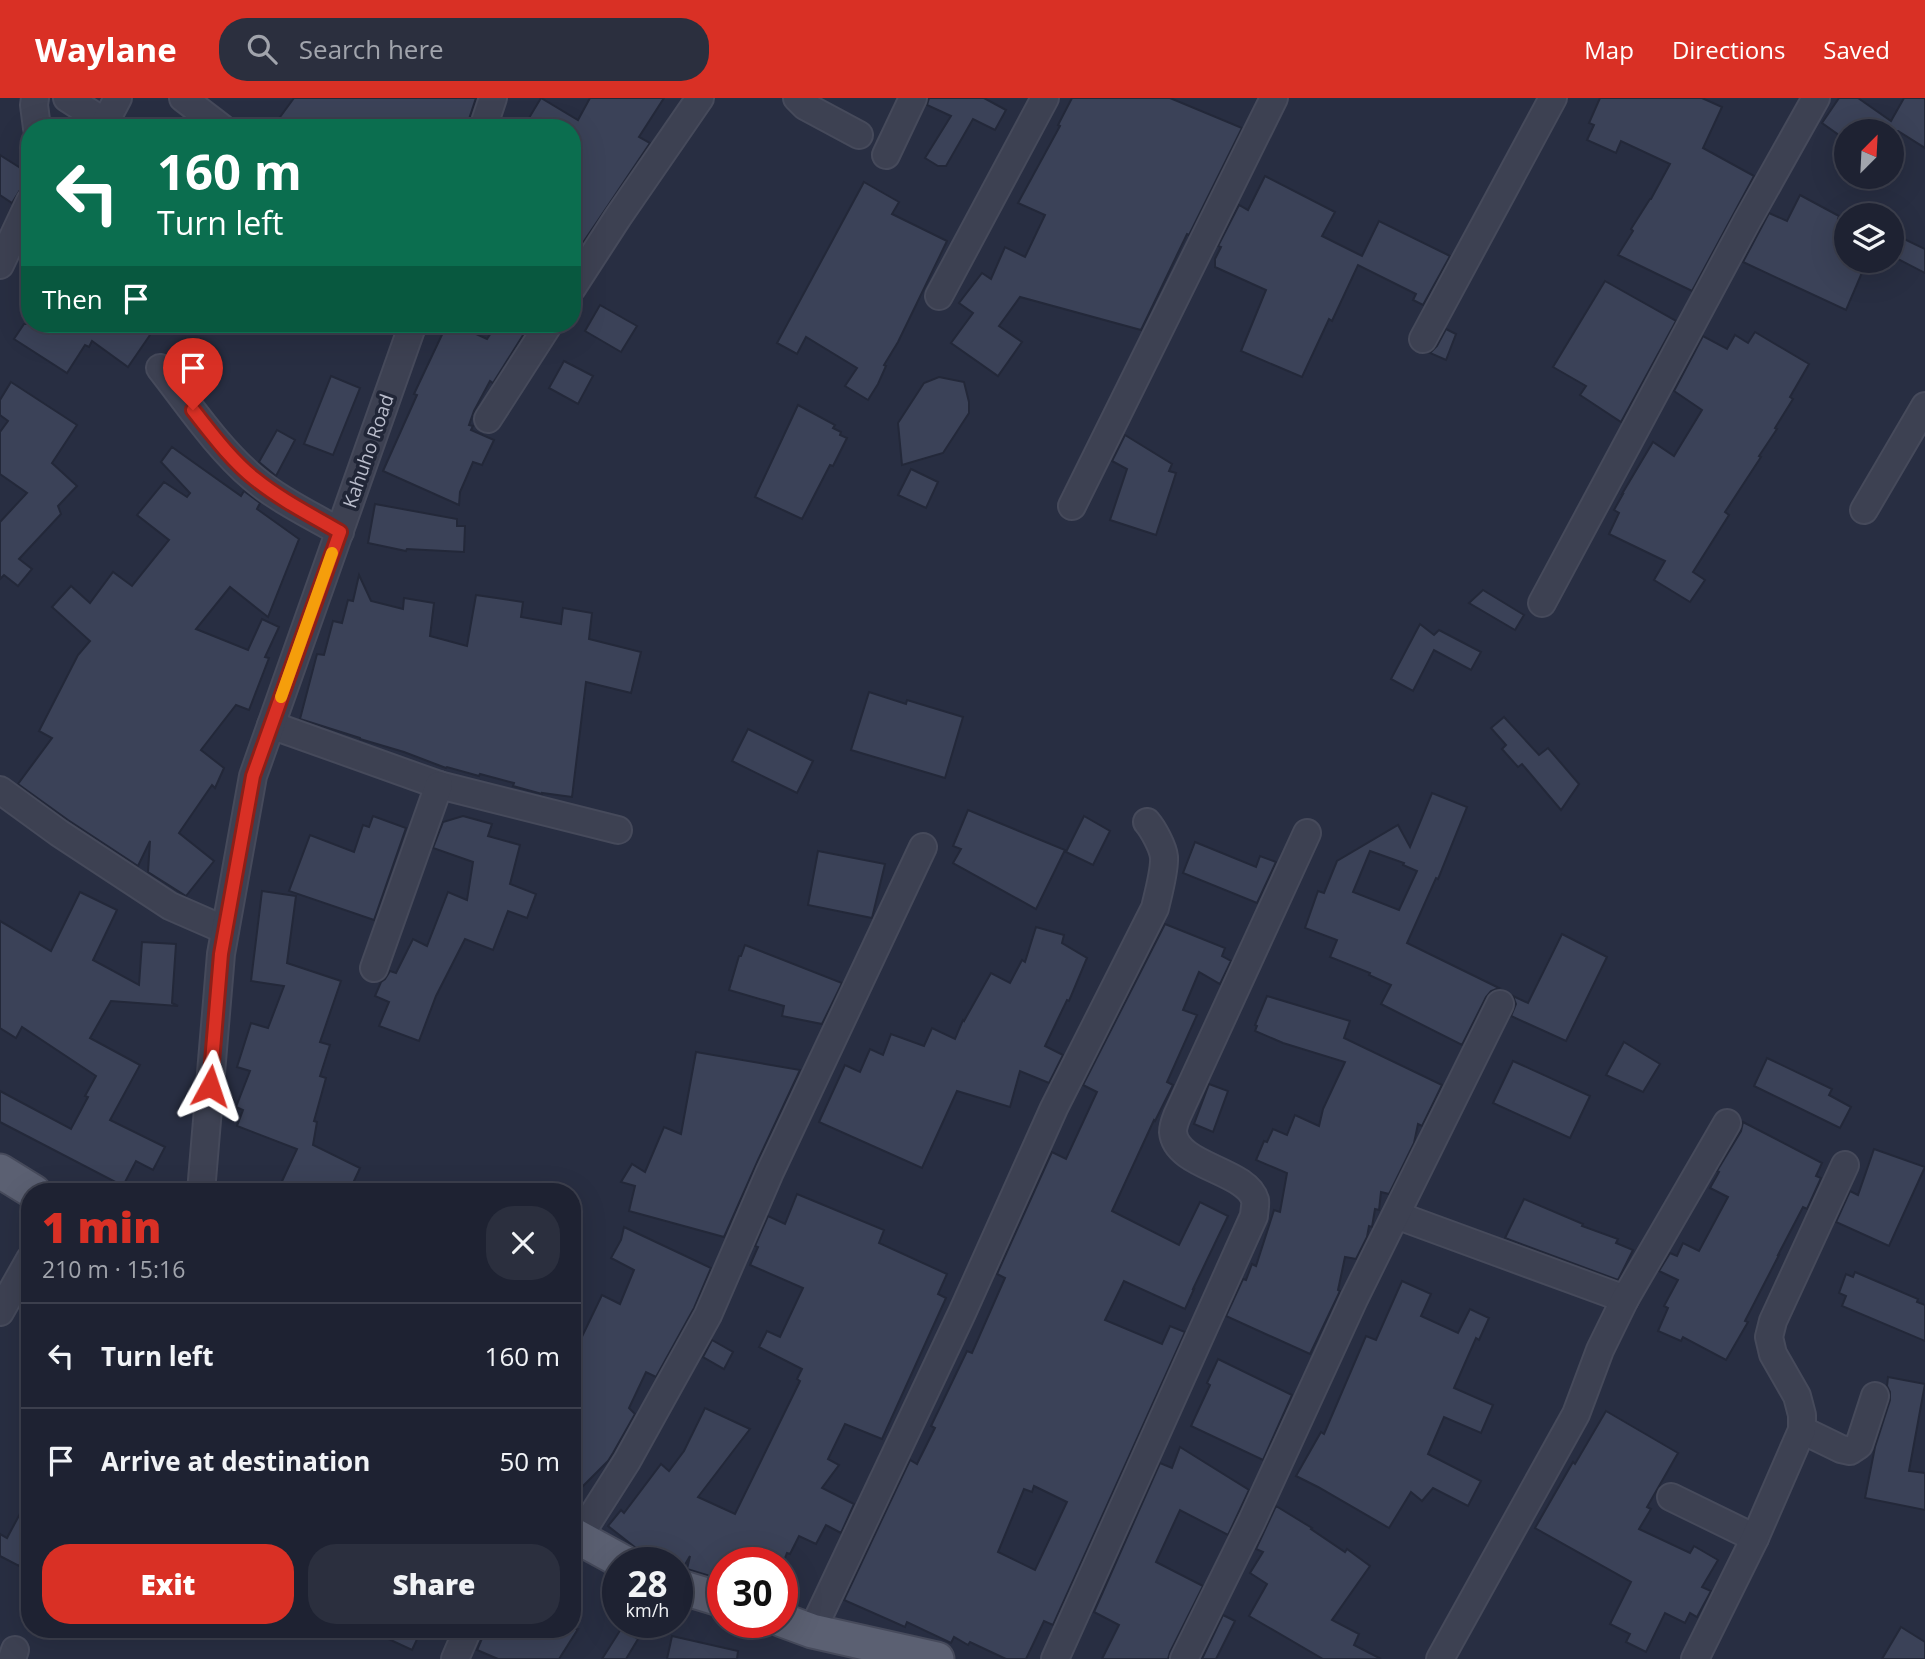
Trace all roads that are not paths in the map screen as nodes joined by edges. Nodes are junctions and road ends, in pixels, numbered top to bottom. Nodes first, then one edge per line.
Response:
1 (35, 98) edge
2 (67, 98) edge
3 (118, 98) edge
4 (183, 98) edge
5 (493, 98) edge
6 (701, 98) edge
7 (797, 98) edge
8 (913, 98) edge
9 (1274, 98) edge
10 (1553, 98) edge
11 (1816, 98) edge
12 (1043, 99) edge
13 (36, 119) edge
14 (97, 119) edge
15 (110, 119) edge
16 (210, 119) edge
17 (485, 119) edge
18 (859, 135) dead end
19 (886, 155) dead end
20 (21, 220) edge
21 (0, 265) edge
22 (581, 275) edge
23 (939, 296) dead end
24 (410, 333) edge
25 (544, 333) edge
26 (1423, 339) dead end
27 (160, 368) dead end
28 (1925, 406) edge
29 (488, 419) dead end
30 (1072, 506) dead end
31 (1864, 510) dead end
32 (340, 532) junction
33 (1542, 603) dead end
34 (271, 725) junction
35 (439, 785) junction
36 (0, 790) edge
37 (1147, 822) dead end
38 (618, 830) dead end
39 (1307, 833) dead end
40 (923, 847) dead end
41 (225, 930) junction
42 (374, 968) dead end
43 (1500, 1004) dead end
44 (1727, 1123) dead end
45 (1845, 1165) dead end
46 (0, 1171) edge
47 (202, 1183) edge
48 (21, 1184) edge
49 (1396, 1215) junction
50 (21, 1275) edge
51 (1625, 1299) junction
52 (0, 1312) edge
53 (1875, 1396) dead end
54 (1802, 1430) junction
55 (1671, 1497) dead end
56 (581, 1527) edge
57 (1755, 1538) junction
58 (581, 1539) edge
59 (602, 1551) edge
60 (798, 1624) edge
61 (798, 1626) edge
62 (464, 1638) edge
63 (920, 1657) edge
64 (455, 1659) edge
65 (1055, 1659) edge
66 (1184, 1659) edge
67 (1440, 1659) edge
68 (1695, 1659) edge

1 - 13 street
2 - 14 street
3 - 15 street
4 - 16 street
5 - 17 street
6 - 22 street
7 - 18 street
8 - 19 street
9 - 30 street
10 - 26 street
11 - 33 street
12 - 23 street
20 - 21 street
24 - 32 street, Kahuho Road
25 - 29 street
27 - 32 street
28 - 31 street
32 - 34 street, Kahuho Road
34 - 35 street
34 - 41 street, Kahuho Road
35 - 38 street
35 - 42 street
36 - 41 street
37 - 60 street
39 - 65 street
40 - 56 street
41 - 47 street, Kahuho Road
43 - 49 street
44 - 51 street
45 - 54 street
46 - 48 main road
49 - 51 street
49 - 66 street
50 - 52 street
51 - 67 street
53 - 54 street
54 - 57 street
55 - 57 street
57 - 68 street
58 - 59 main road
61 - 63 main road
62 - 64 street

